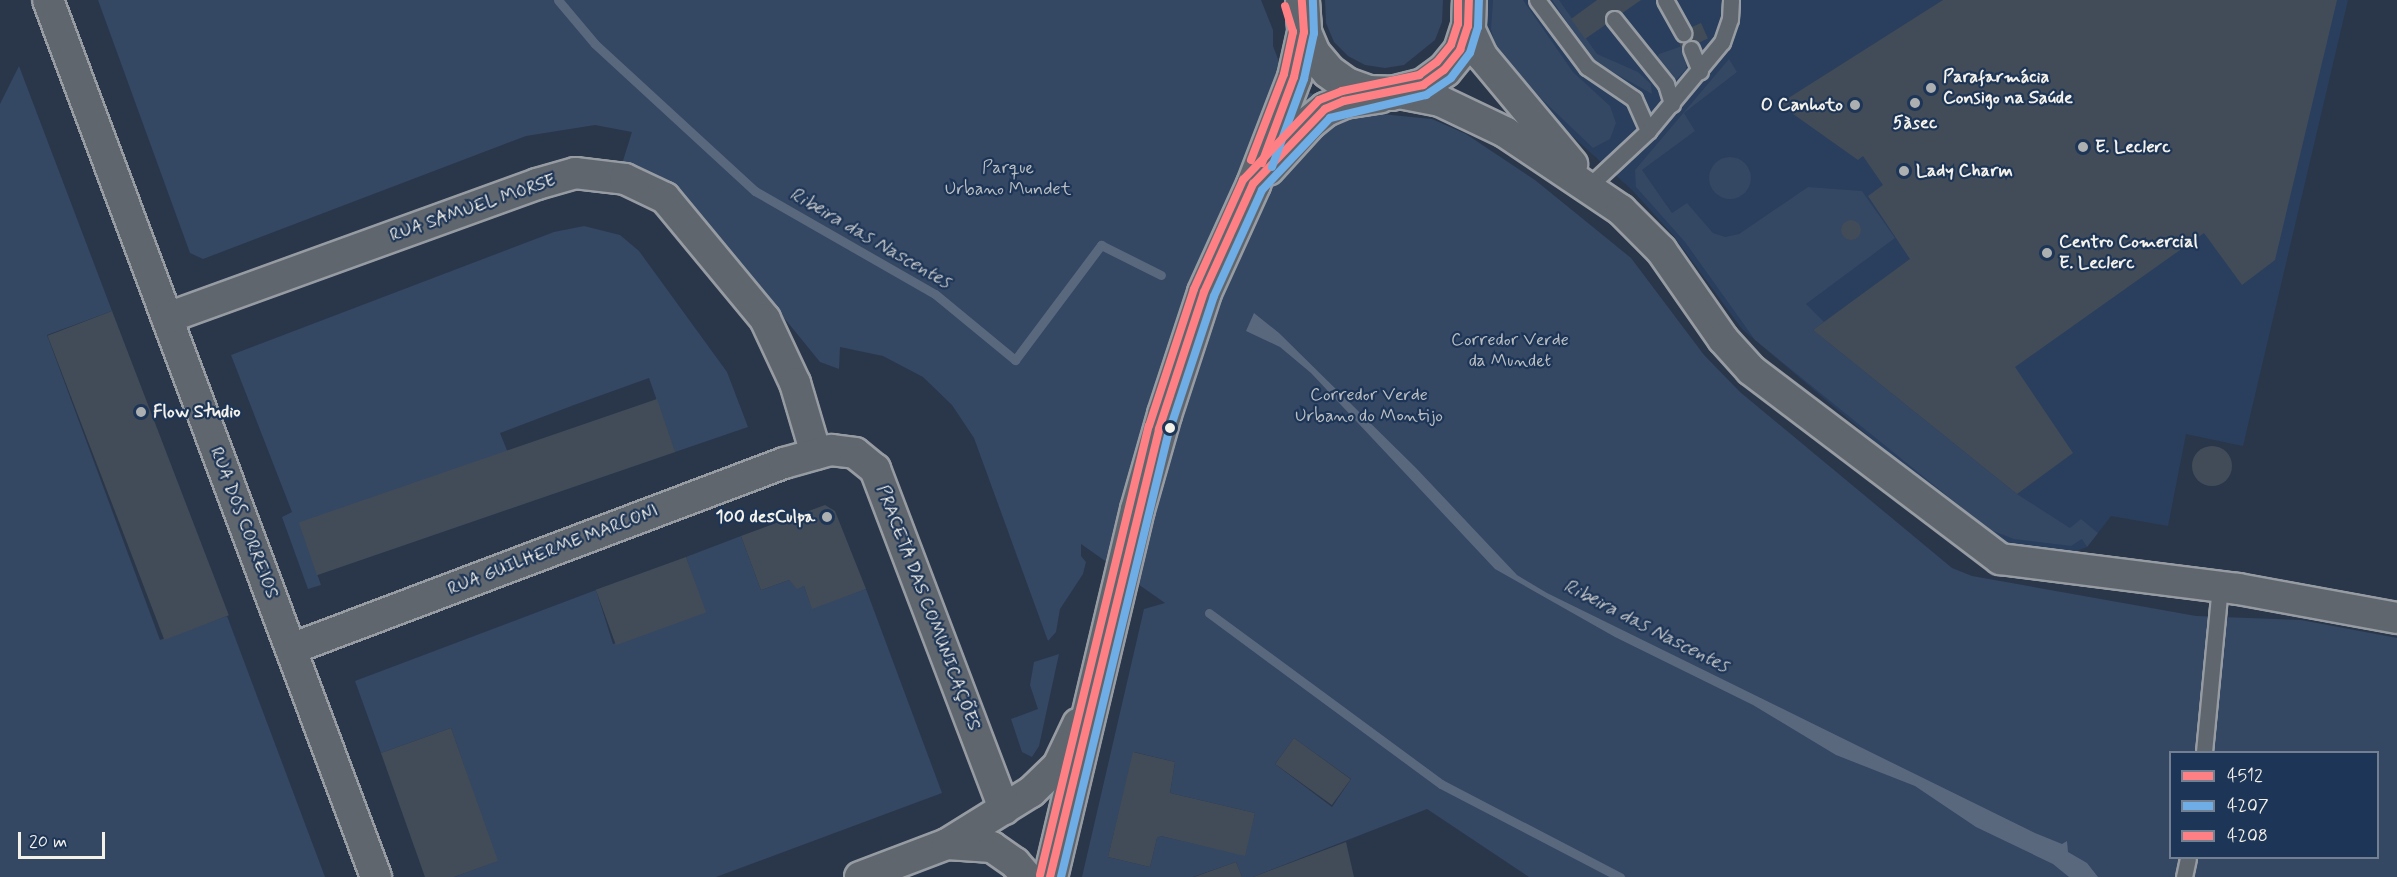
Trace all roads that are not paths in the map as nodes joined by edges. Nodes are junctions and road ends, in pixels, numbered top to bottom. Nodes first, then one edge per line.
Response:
1 (48, 0) edge
2 (1537, 0) edge
3 (1665, 0) edge
4 (1731, 0) edge
5 (1300, 11) edge
6 (1469, 13) edge
7 (1614, 19) dead end
8 (1683, 33) dead end
9 (1691, 49) dead end
10 (1700, 71) junction
11 (1395, 93) junction
12 (1672, 104) junction
13 (1648, 131) junction
14 (1253, 184) junction
15 (1589, 186) junction
16 (167, 318) junction
17 (816, 454) junction
18 (2220, 586) junction
19 (2397, 618) edge
20 (291, 649) junction
21 (1092, 696) junction
22 (2204, 751) edge
23 (1004, 809) junction
24 (946, 844) junction
25 (2188, 859) edge
26 (376, 877) edge
27 (860, 877) edge
28 (1027, 877) edge
29 (1050, 877) edge
30 (2184, 877) edge

1 - 16 street, RUA DOS CORREIOS
2 - 13 lane
3 - 8 lane
4 - 10 lane
5 - 11 main road
5 - 14 main road
6 - 11 main road
6 - 15 street
7 - 12 lane
9 - 10 lane
10 - 12 lane
11 - 14 main road
11 - 15 street
12 - 13 lane
13 - 15 lane
14 - 21 main road
15 - 18 street
16 - 17 street, RUA SAMUEL MORSE
16 - 20 street, RUA DOS CORREIOS
17 - 20 street, RUA GUILHERME MARCONI
17 - 23 street, PRACETA DAS COMUNICAÇÕES
18 - 19 street
18 - 22 lane
20 - 26 street, RUA DOS CORREIOS
21 - 23 street
21 - 29 main road
23 - 24 street
24 - 27 street
24 - 28 street
25 - 30 lane

